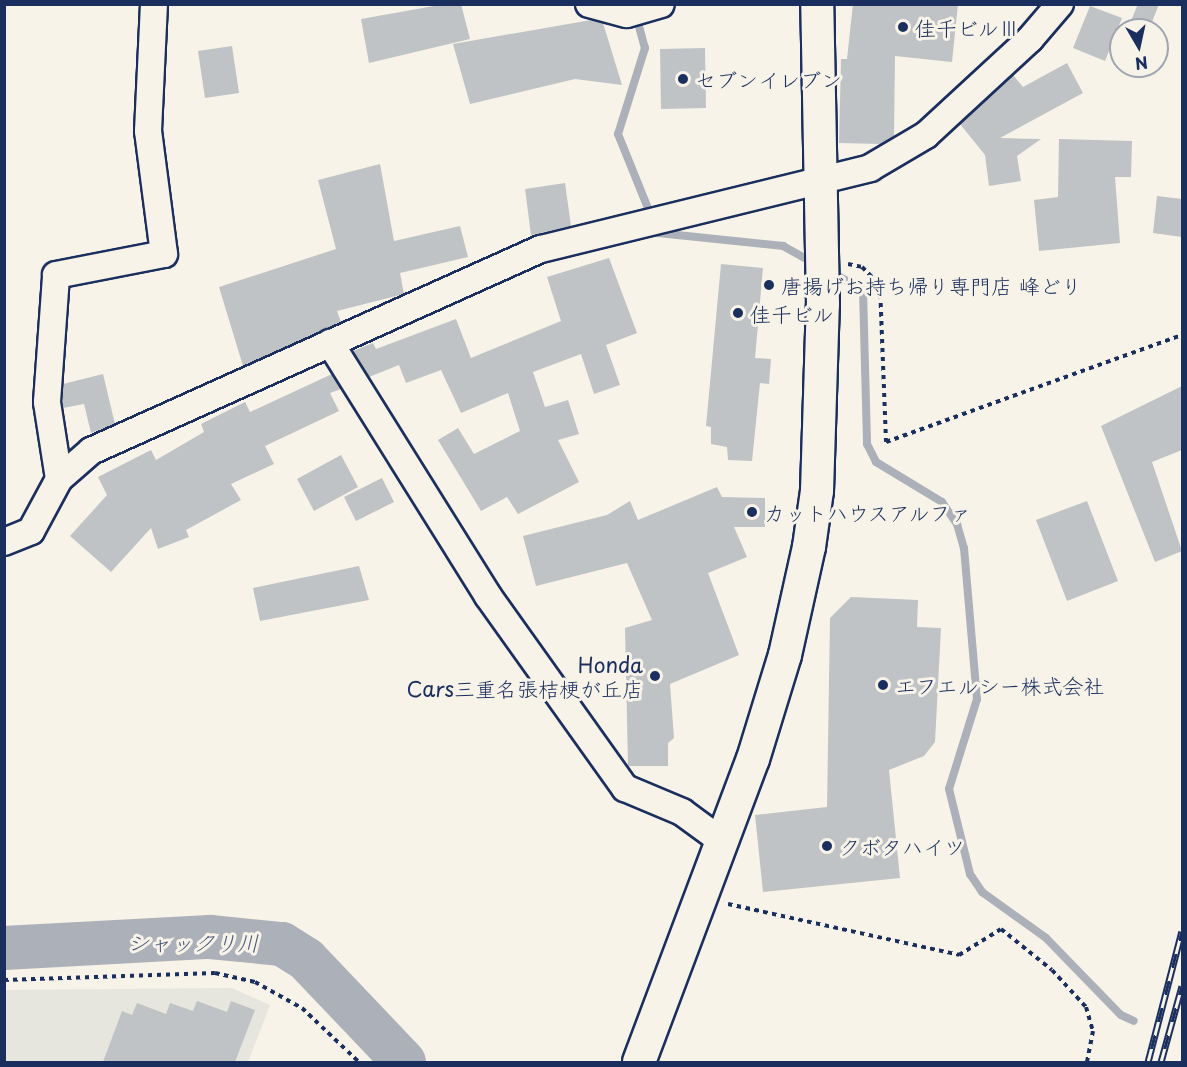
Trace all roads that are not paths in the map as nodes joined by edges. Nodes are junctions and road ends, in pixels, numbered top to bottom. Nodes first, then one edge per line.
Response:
1 (153, 4) edge
2 (589, 4) edge
3 (817, 4) edge
4 (1060, 4) edge
5 (657, 6) edge
6 (818, 184) junction
7 (330, 343) junction
8 (59, 479) junction
9 (4, 542) edge
10 (723, 842) junction
11 (639, 1062) edge

1 - 8 street
2 - 5 street
3 - 6 street
4 - 6 street
6 - 7 street
6 - 10 street
7 - 8 street
7 - 10 street
8 - 9 street
10 - 11 street

